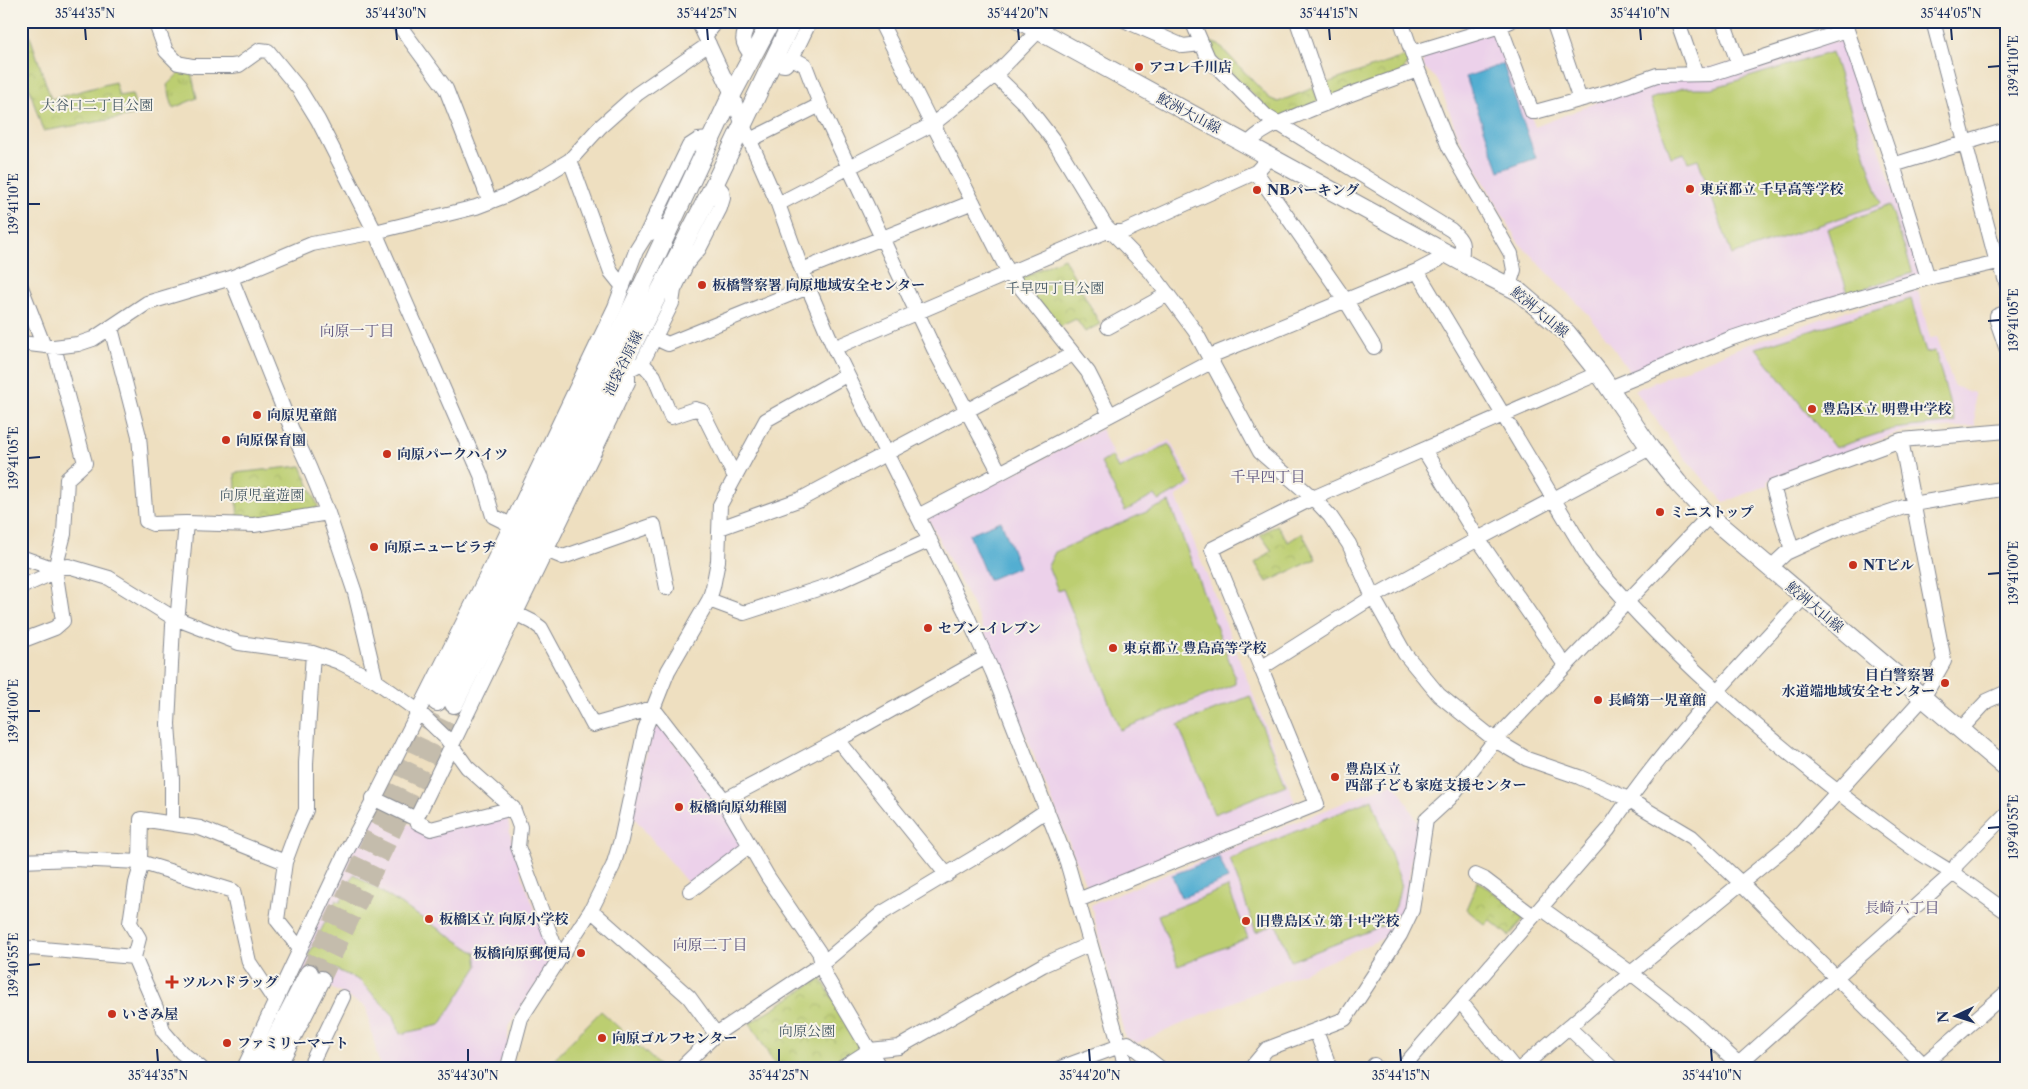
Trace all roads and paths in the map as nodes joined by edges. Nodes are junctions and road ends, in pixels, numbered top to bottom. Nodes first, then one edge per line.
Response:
1 (155, 21) edge
2 (396, 21) edge
3 (698, 21) edge
4 (717, 21) edge
5 (750, 21) edge
6 (772, 21) edge
7 (792, 21) edge
8 (810, 21) edge
9 (880, 21) edge
10 (1021, 21) edge
11 (1126, 21) edge
12 (1192, 21) edge
13 (1297, 21) edge
14 (1402, 21) edge
15 (1553, 21) edge
16 (1723, 21) edge
17 (1932, 21) edge
18 (2005, 21) edge
19 (1678, 23) dead end
20 (1506, 24) edge
21 (1043, 26) edge
22 (1847, 26) edge
23 (2007, 28) edge
24 (707, 40) junction
25 (1201, 44) junction
26 (1412, 53) junction
27 (752, 57) junction
28 (792, 58) junction
29 (771, 63) junction
30 (1740, 65) junction
31 (1418, 70) junction
32 (1696, 74) junction
33 (995, 76) junction
34 (732, 94) junction
35 (1580, 100) junction
36 (1325, 104) junction
37 (820, 105) junction
38 (742, 123) junction
39 (932, 124) junction
40 (1277, 124) junction
41 (2007, 130) edge
42 (711, 139) junction
43 (750, 140) junction
44 (1964, 143) junction
45 (1247, 145) junction
46 (1270, 157) junction
47 (570, 160) junction
48 (1893, 164) junction
49 (849, 168) junction
50 (1256, 172) junction
51 (715, 183) junction
52 (490, 202) junction
53 (973, 202) junction
54 (778, 204) junction
55 (669, 226) junction
56 (375, 232) junction
57 (1113, 232) junction
58 (646, 235) junction
59 (882, 238) junction
60 (1445, 252) junction
61 (1460, 261) junction
62 (2001, 261) edge
63 (802, 270) junction
64 (1417, 271) junction
65 (1009, 273) junction
66 (231, 278) junction
67 (1928, 278) junction
68 (2007, 285) edge
69 (1509, 286) junction
70 (21, 287) edge
71 (623, 287) junction
72 (808, 287) junction
73 (1168, 294) junction
74 (1346, 301) junction
75 (2007, 312) edge
76 (917, 313) junction
77 (111, 328) junction
78 (1108, 328) dead end
79 (655, 338) junction
80 (21, 343) edge
81 (48, 346) junction
82 (1374, 347) dead end
83 (834, 348) junction
84 (2007, 350) edge
85 (1073, 354) junction
86 (1211, 359) junction
87 (632, 362) junction
88 (1599, 373) junction
89 (846, 375) junction
90 (1610, 388) junction
91 (966, 410) junction
92 (1502, 414) junction
93 (1110, 415) junction
94 (2007, 431) edge
95 (1901, 440) junction
96 (1650, 448) junction
97 (1424, 450) junction
98 (886, 453) junction
99 (1000, 473) junction
100 (735, 477) junction
101 (2007, 488) edge
102 (1312, 498) junction
103 (1553, 500) junction
104 (1913, 504) junction
105 (328, 514) junction
106 (918, 516) junction
107 (1709, 516) junction
108 (186, 523) junction
109 (511, 525) junction
110 (720, 528) junction
111 (1478, 539) junction
112 (930, 540) junction
113 (546, 550) junction
114 (1792, 550) junction
115 (21, 557) edge
116 (1770, 568) junction
117 (55, 569) junction
118 (21, 587) edge
119 (667, 588) dead end
120 (1373, 597) junction
121 (1804, 597) junction
122 (709, 600) junction
123 (1626, 600) junction
124 (515, 613) junction
125 (176, 619) junction
126 (21, 641) edge
127 (313, 653) junction
128 (986, 657) junction
129 (1565, 665) junction
130 (1261, 668) junction
131 (376, 681) junction
132 (1716, 691) junction
133 (2007, 692) edge
134 (1923, 698) junction
135 (653, 708) junction
136 (418, 711) junction
137 (1960, 730) junction
138 (838, 740) junction
139 (1494, 740) junction
140 (451, 746) junction
141 (2007, 769) edge
142 (1838, 792) junction
143 (373, 798) junction
144 (1628, 799) junction
145 (724, 800) junction
146 (513, 808) junction
147 (1047, 810) junction
148 (2007, 813) edge
149 (416, 819) junction
150 (172, 823) junction
151 (750, 846) junction
152 (21, 861) edge
153 (141, 862) junction
154 (285, 862) junction
155 (1953, 874) junction
156 (947, 875) junction
157 (1475, 875) dead end
158 (1741, 883) junction
159 (690, 891) dead end
160 (1078, 900) junction
161 (591, 910) junction
162 (1537, 912) junction
163 (2007, 912) edge
164 (1090, 944) junction
165 (300, 949) junction
166 (21, 950) edge
167 (134, 957) junction
168 (559, 958) junction
169 (823, 963) junction
170 (1631, 973) junction
171 (1836, 977) junction
172 (2007, 992) edge
173 (343, 997) dead end
174 (275, 1001) junction
175 (1460, 1001) junction
176 (1569, 1028) junction
177 (1316, 1031) junction
178 (716, 1034) junction
179 (1120, 1045) junction
180 (870, 1050) junction
181 (1738, 1066) edge
182 (1925, 1066) edge
183 (201, 1068) edge
184 (244, 1068) edge
185 (260, 1068) edge
186 (276, 1068) edge
187 (309, 1068) edge
188 (507, 1068) edge
189 (681, 1068) edge
190 (842, 1068) edge
191 (880, 1068) edge
192 (1060, 1068) edge
193 (1126, 1068) edge
194 (1160, 1068) edge
195 (1251, 1068) edge
196 (1330, 1068) edge
197 (1402, 1068) edge
198 (1514, 1068) edge
199 (1521, 1068) edge
200 (1612, 1068) edge

1 - 56 street
2 - 52 street
3 - 24 street
4 - 24 street
5 - 27 street
6 - 27 main road, 池袋谷原線
7 - 29 main road, 池袋谷原線
8 - 28 street
9 - 39 street
10 - 21 main road, 鮫洲大山線
11 - 25 street
12 - 25 street
13 - 36 street
14 - 26 street
15 - 35 street
16 - 30 street
17 - 44 street
18 - 23 street
19 - 32 street
20 - 26 street
20 - 35 street
21 - 33 street
21 - 45 main road, 鮫洲大山線
22 - 30 street
22 - 48 street
24 - 34 street
24 - 47 street
25 - 40 street
26 - 31 street
27 - 34 main road, 池袋谷原線
28 - 29 street
28 - 37 street
29 - 38 main road, 池袋谷原線
30 - 32 street
31 - 36 street
31 - 69 street
32 - 35 street
33 - 39 street
33 - 57 street
34 - 38 street
34 - 42 main road, 池袋谷原線
36 - 40 street
37 - 43 street
37 - 49 street
38 - 43 street
38 - 51 main road, 池袋谷原線
39 - 49 street
39 - 53 street
40 - 45 street
40 - 61 street
41 - 44 street
42 - 55 main road, 池袋谷原線
42 - 58 street
43 - 54 street
44 - 48 street
44 - 62 street
45 - 46 main road, 鮫洲大山線
46 - 50 street
46 - 60 main road, 鮫洲大山線
47 - 52 street
47 - 71 street
48 - 67 street
49 - 54 street
49 - 59 street
50 - 57 street
50 - 74 street
51 - 79 street
51 - 87 main road, 池袋谷原線
52 - 56 street
53 - 59 street
53 - 65 street
54 - 63 street
55 - 58 street
55 - 87 main road, 池袋谷原線
56 - 66 street
56 - 109 street
57 - 65 street
57 - 73 street
58 - 71 street
59 - 63 street
59 - 76 street
60 - 61 main road, 鮫洲大山線
60 - 64 street
61 - 69 main road, 鮫洲大山線
62 - 67 street
62 - 68 street
63 - 72 street
64 - 74 street
64 - 92 street
65 - 76 street
65 - 85 street
66 - 77 street
66 - 105 street
67 - 90 street
69 - 88 main road, 鮫洲大山線
70 - 81 street
71 - 109 street
72 - 79 street
72 - 83 street
73 - 78 street
73 - 86 street
74 - 82 street
74 - 86 street
75 - 84 street
76 - 83 street
76 - 91 street
77 - 81 street
77 - 108 street
79 - 87 street
80 - 81 street
81 - 117 street
83 - 89 street
85 - 91 street
85 - 93 street
86 - 93 street
86 - 102 street
87 - 100 street
87 - 113 street
88 - 90 main road, 鮫洲大山線
88 - 92 street
89 - 98 street
89 - 100 street
90 - 96 main road, 鮫洲大山線
91 - 98 street
91 - 99 street
92 - 97 street
92 - 103 street
93 - 99 street
94 - 95 street
95 - 104 street
95 - 114 street
96 - 103 street
96 - 107 main road, 鮫洲大山線
97 - 102 street
97 - 111 street
98 - 106 street
98 - 110 street
99 - 106 street
100 - 110 street
101 - 104 street
102 - 120 street
102 - 130 street
103 - 111 street
103 - 123 street
104 - 114 street
104 - 134 street
105 - 108 street
105 - 131 street
106 - 112 street
107 - 116 main road, 鮫洲大山線
107 - 123 street
108 - 125 street
109 - 136 street
110 - 122 street
111 - 120 street
111 - 129 street
112 - 122 street
112 - 128 street
113 - 119 street
113 - 124 street
114 - 116 street
115 - 117 street
116 - 121 main road, 鮫洲大山線
117 - 118 street
117 - 125 street
117 - 126 street
120 - 130 street
120 - 139 street
121 - 132 street
121 - 134 main road, 鮫洲大山線
122 - 135 street
123 - 129 street
123 - 132 street
124 - 135 street
124 - 140 street
125 - 127 street
125 - 150 street
127 - 131 street
127 - 154 street
128 - 138 street
128 - 147 street
129 - 139 street
130 - 160 street
131 - 136 street
132 - 142 street
132 - 144 street
133 - 137 street
134 - 137 main road, 鮫洲大山線
134 - 142 street
135 - 145 street
135 - 161 street
136 - 140 street
136 - 143 street
137 - 141 main road, 鮫洲大山線
138 - 145 street
138 - 156 street
139 - 144 street
139 - 177 street
140 - 146 street
140 - 149 street
142 - 155 street
142 - 158 street
143 - 149 street
143 - 165 street
144 - 158 street
144 - 162 street
145 - 151 street
146 - 149 street
146 - 168 street
147 - 156 street
147 - 160 street
148 - 155 street
150 - 153 street
150 - 154 street
151 - 159 street
151 - 169 street
152 - 153 street
153 - 167 street
153 - 174 street
154 - 165 street
155 - 163 street
155 - 171 street
156 - 169 street
157 - 162 street
158 - 170 street
158 - 171 street
160 - 164 street
161 - 168 street
161 - 178 street
162 - 170 street
162 - 175 street
164 - 179 street
164 - 180 street
165 - 174 street
166 - 167 street
167 - 183 street
168 - 188 street
169 - 178 street
169 - 180 street
170 - 176 street
170 - 181 street
171 - 181 street
171 - 182 street
172 - 182 street
173 - 187 street
174 - 184 street
175 - 197 street
175 - 198 street
176 - 199 street
176 - 200 street
177 - 195 street
177 - 196 street
178 - 189 street
179 - 192 street
179 - 193 street
179 - 194 street
180 - 190 street
180 - 191 street
185 - 186 main road

